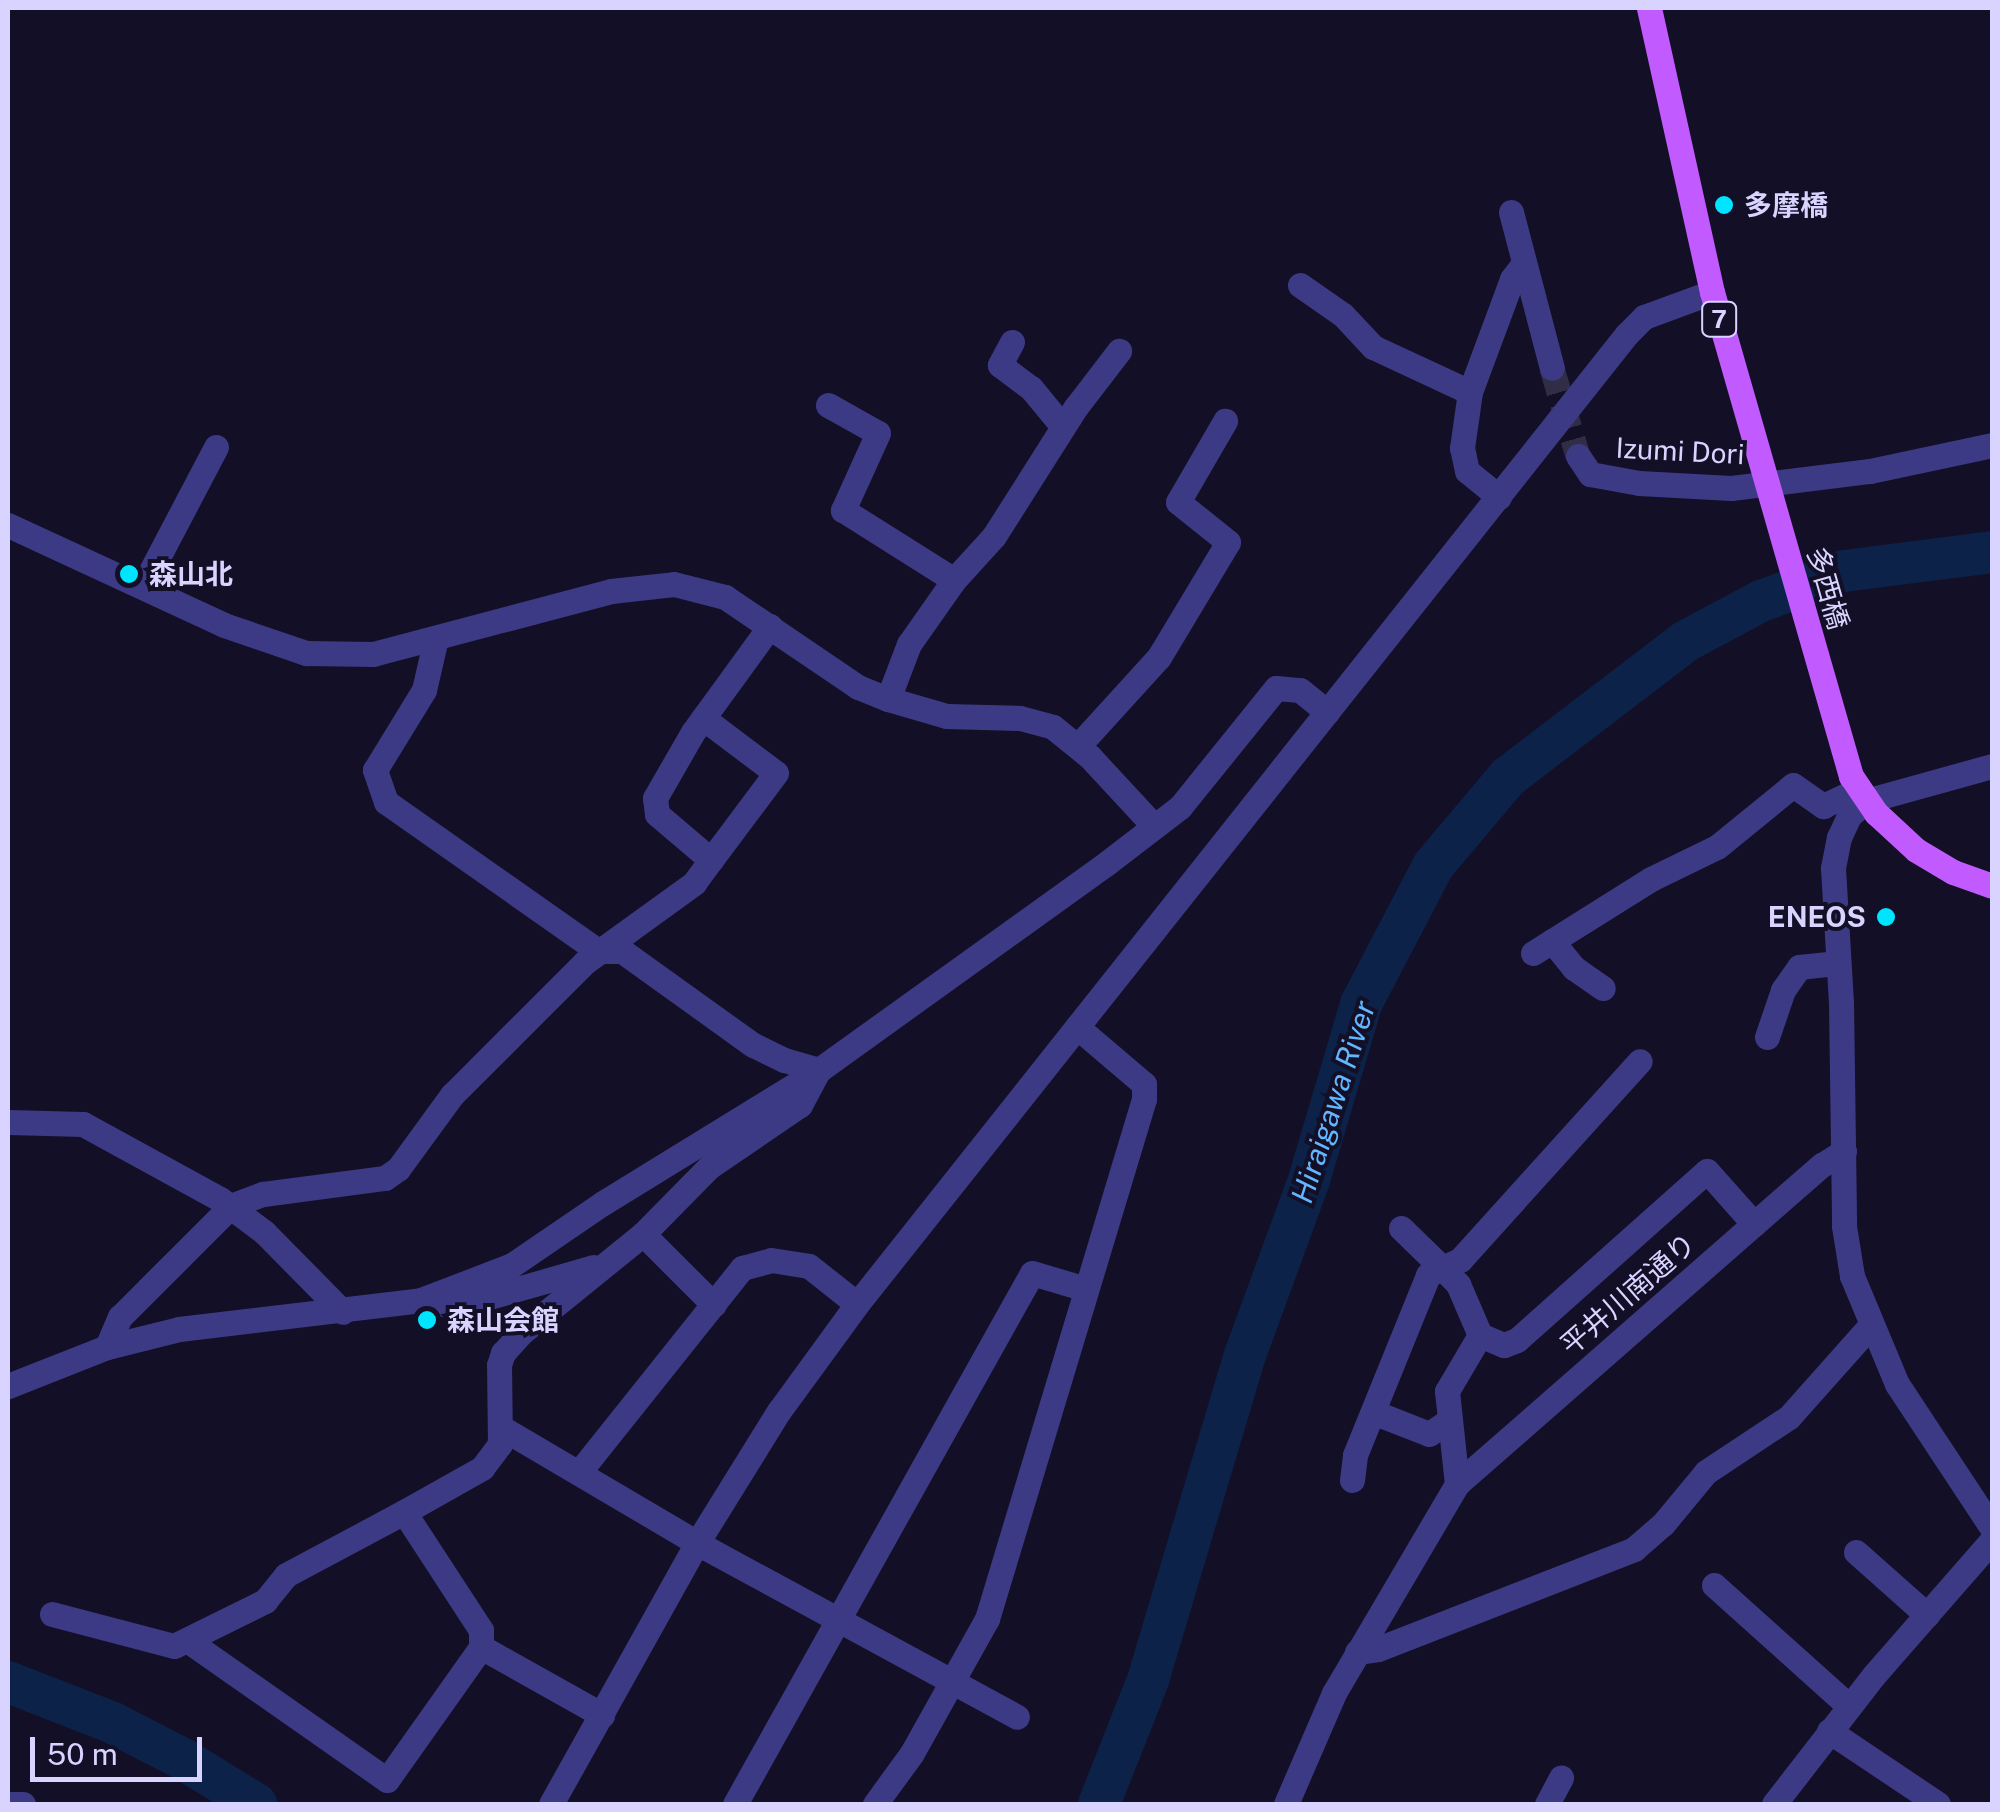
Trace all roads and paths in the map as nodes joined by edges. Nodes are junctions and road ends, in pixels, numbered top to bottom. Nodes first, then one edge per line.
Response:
1 (1649, 8) edge
2 (1511, 212) dead end
3 (1524, 263) junction
4 (1300, 285) dead end
5 (1712, 292) junction
6 (1012, 342) dead end
7 (1120, 351) dead end
8 (1552, 368) tunnel mouth
9 (1470, 392) junction
10 (828, 404) dead end
11 (1225, 421) dead end
12 (1063, 426) junction
13 (1992, 445) edge
14 (216, 447) dead end
15 (1584, 465) dead end
16 (1769, 490) junction
17 (1499, 496) junction
18 (8, 525) edge
19 (954, 580) junction
20 (144, 586) junction
21 (770, 626) junction
22 (436, 638) junction
23 (888, 699) junction
24 (1327, 712) junction
25 (703, 718) junction
26 (1078, 746) junction
27 (1992, 766) edge
28 (1862, 796) junction
29 (1152, 824) junction
30 (711, 860) junction
31 (1992, 886) edge
32 (598, 952) junction
33 (1838, 963) junction
34 (1603, 988) dead end
35 (1077, 1027) junction
36 (1767, 1037) dead end
37 (1640, 1061) dead end
38 (819, 1070) junction
39 (8, 1122) edge
40 (1844, 1150) junction
41 (231, 1206) junction
42 (1754, 1224) junction
43 (1400, 1228) dead end
44 (643, 1234) junction
45 (608, 1262) junction
46 (1442, 1268) junction
47 (1086, 1289) junction
48 (421, 1300) junction
49 (857, 1304) junction
50 (714, 1305) junction
51 (343, 1312) junction
52 (1870, 1326) junction
53 (1480, 1335) junction
54 (107, 1347) junction
55 (8, 1386) edge
56 (1373, 1412) junction
57 (1448, 1421) junction
58 (502, 1428) junction
59 (580, 1472) junction
60 (1352, 1480) dead end
61 (1457, 1484) junction
62 (404, 1512) junction
63 (1992, 1528) edge
64 (1992, 1540) edge
65 (697, 1543) junction
66 (1856, 1552) dead end
67 (1714, 1585) dead end
68 (52, 1614) dead end
69 (1927, 1615) junction
70 (838, 1619) junction
71 (187, 1640) junction
72 (482, 1647) junction
73 (1357, 1652) junction
74 (952, 1683) junction
75 (1849, 1706) junction
76 (602, 1715) junction
77 (1017, 1717) dead end
78 (1830, 1731) junction
79 (1561, 1778) dead end
80 (8, 1804) edge
81 (24, 1804) edge
82 (551, 1804) edge
83 (735, 1804) edge
84 (874, 1804) edge
85 (1286, 1804) edge
86 (1548, 1804) edge
87 (1774, 1804) edge
88 (1938, 1804) edge

1 - 5 main road, 7
2 - 3 street
3 - 8 street
3 - 9 street
4 - 9 street
5 - 16 main road, 7
5 - 17 street
6 - 12 street
7 - 12 street
9 - 17 street
10 - 19 street
11 - 26 street
12 - 19 street
13 - 16 street, Izumi Dori
14 - 20 street
15 - 16 street, Izumi Dori
16 - 28 main road, 多西橋 / 7
17 - 24 street
18 - 20 street
19 - 23 street
20 - 22 street
21 - 22 street
21 - 23 street
21 - 25 street
22 - 32 street
23 - 26 street
24 - 29 street
24 - 35 street
25 - 30 street
25 - 30 street
26 - 29 street
27 - 28 street
28 - 31 main road, 7
28 - 33 street
28 - 34 street
29 - 38 street
30 - 32 street
32 - 38 street
32 - 41 street
33 - 36 street
33 - 40 street
35 - 47 street
35 - 49 street
37 - 46 street
38 - 44 street
38 - 48 street
39 - 41 street
40 - 42 street, 平井川南通り
40 - 52 street
41 - 51 street
41 - 54 street
42 - 53 street
42 - 61 street, 平井川南通り
43 - 46 street
44 - 45 street
44 - 50 street
45 - 48 street
45 - 58 street
46 - 53 street
46 - 56 street
47 - 70 street
47 - 74 street
48 - 51 street
49 - 50 street
49 - 65 street
50 - 59 street
51 - 54 street
52 - 63 street
52 - 73 street
53 - 57 street
54 - 55 street
56 - 57 street
56 - 60 street
57 - 61 street
58 - 59 street
58 - 62 street
59 - 65 street
61 - 73 street, 平井川南通り
62 - 71 street
62 - 72 street
64 - 69 street
65 - 70 street
65 - 76 street
66 - 69 street
67 - 75 street
68 - 71 street
69 - 75 street
70 - 74 street
70 - 83 street
71 - 72 street
72 - 76 street
73 - 85 street, 平井川南通り
74 - 77 street
74 - 84 street
75 - 78 street
76 - 82 street
78 - 87 street
78 - 88 street
79 - 86 street
80 - 81 street

